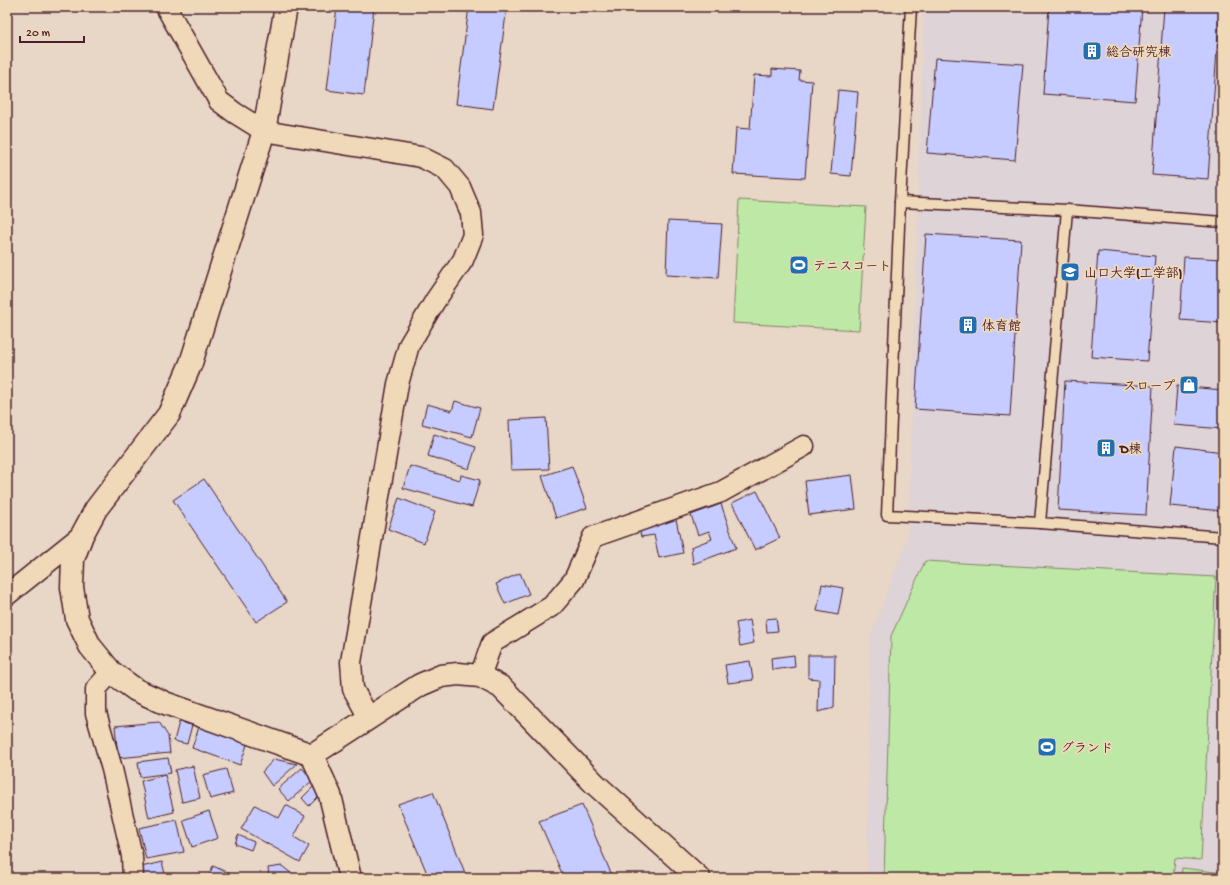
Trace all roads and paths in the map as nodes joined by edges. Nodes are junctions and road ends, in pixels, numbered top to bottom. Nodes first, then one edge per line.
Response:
1 (166, 7) edge
2 (286, 7) edge
3 (911, 7) edge
4 (264, 131) junction
5 (900, 202) junction
6 (1067, 210) junction
7 (1223, 222) edge
8 (804, 446) dead end
9 (1040, 523) junction
10 (82, 535) junction
11 (1223, 537) edge
12 (7, 595) edge
13 (111, 672) junction
14 (480, 676) junction
15 (369, 718) junction
16 (312, 755) junction
17 (133, 878) edge
18 (350, 878) edge
19 (699, 878) edge

1 - 4 street
2 - 4 street
3 - 5 lane
4 - 10 street
4 - 15 street
5 - 6 lane
5 - 9 lane
6 - 7 lane
6 - 9 lane
8 - 14 street
9 - 11 lane
10 - 12 street
10 - 13 street
13 - 16 street
13 - 17 street
14 - 15 street
14 - 19 street
15 - 16 street
16 - 18 street

